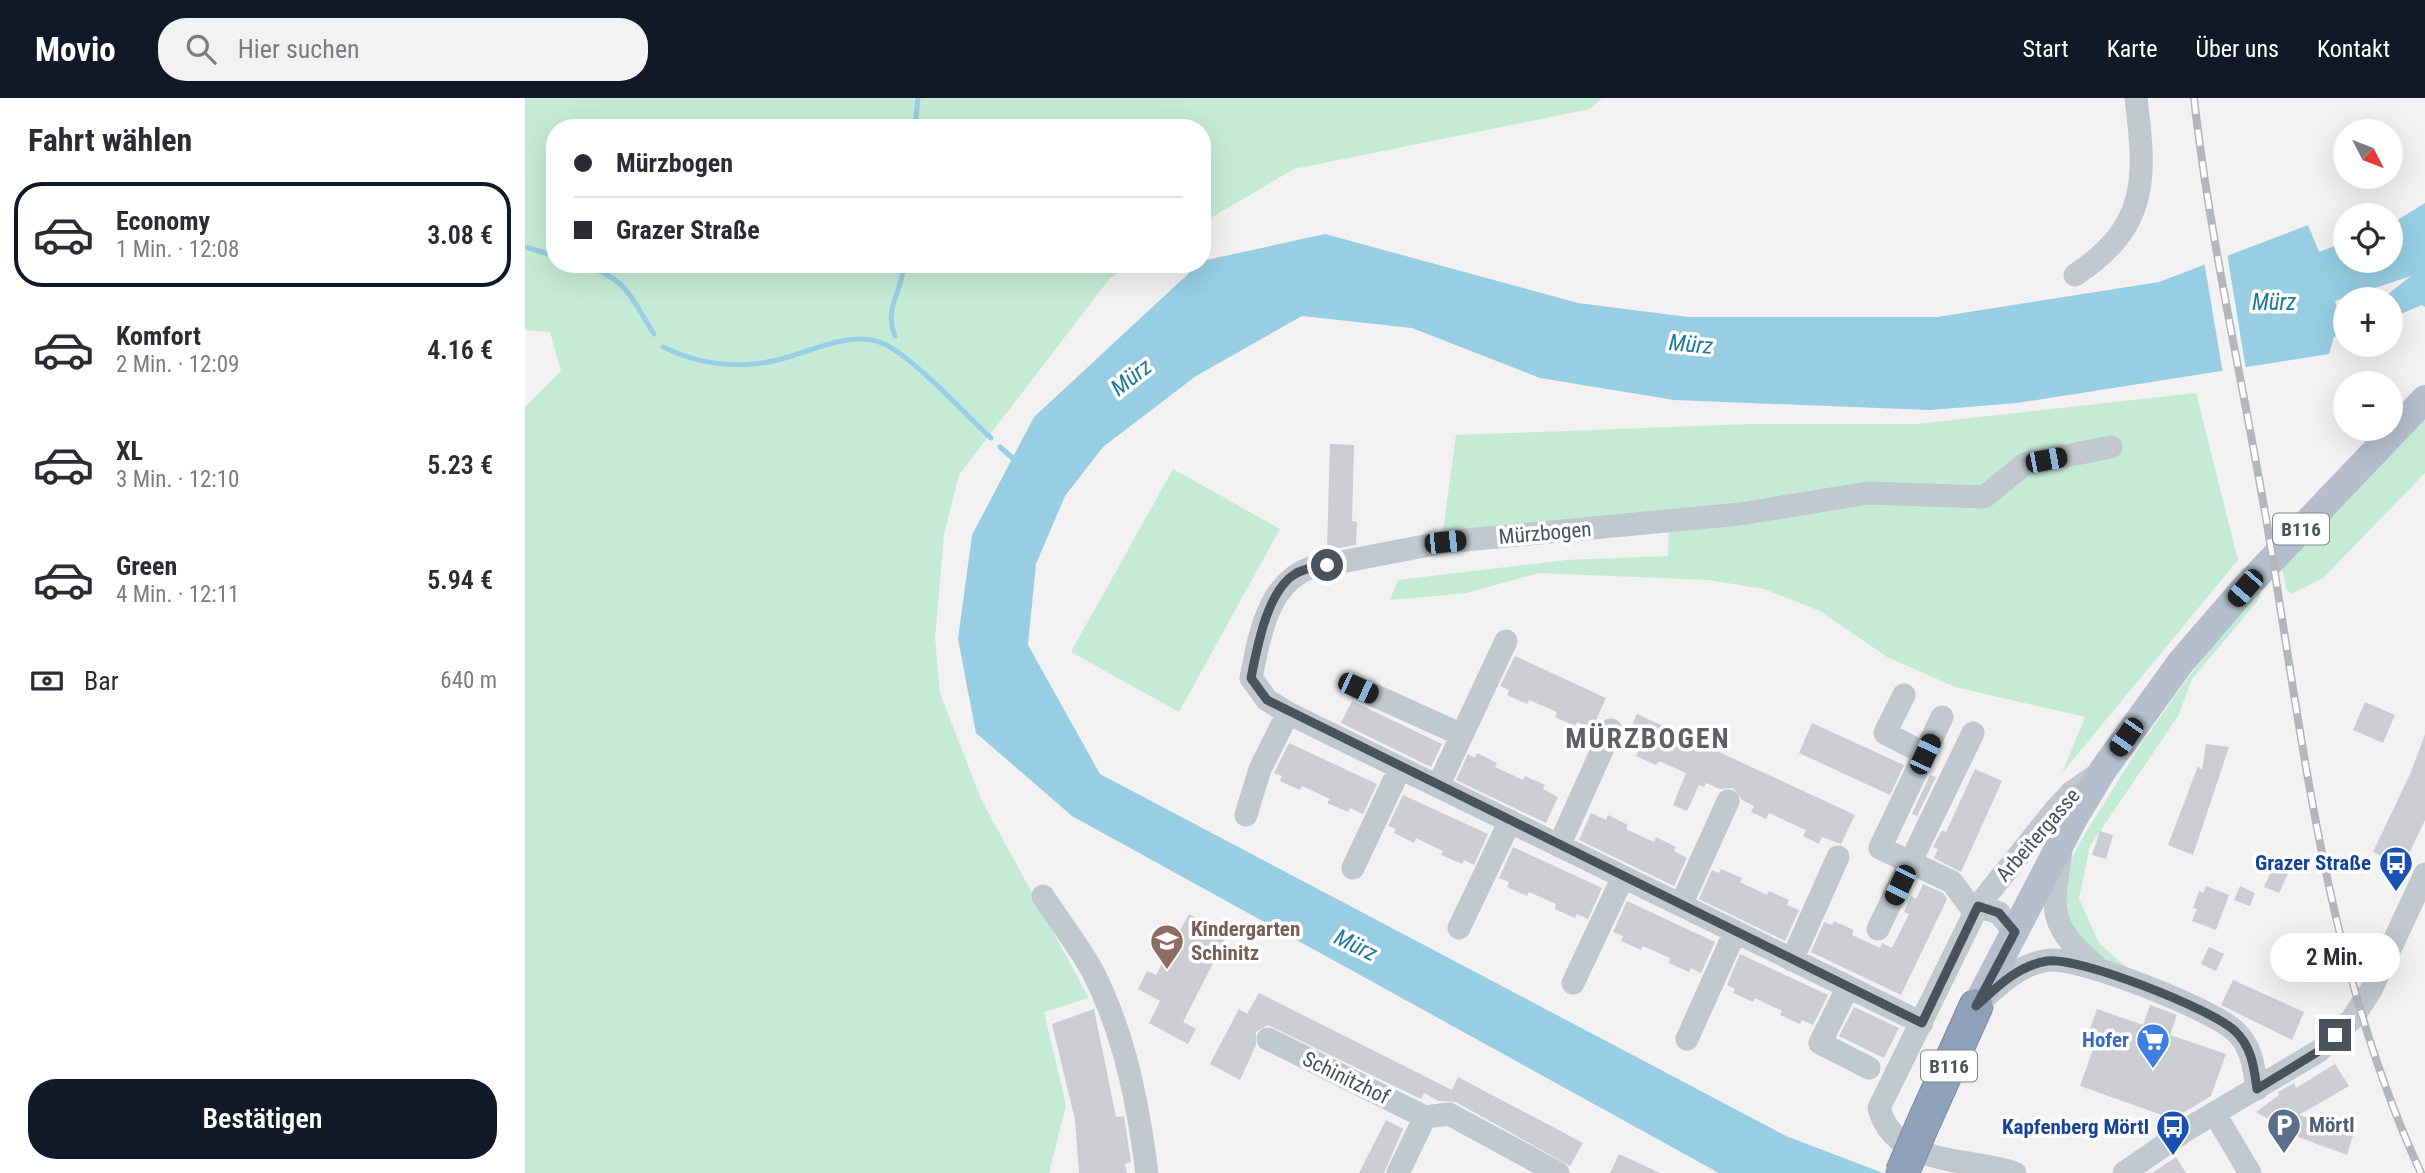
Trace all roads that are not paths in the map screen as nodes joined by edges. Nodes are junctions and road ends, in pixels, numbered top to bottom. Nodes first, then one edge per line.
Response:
1 (2136, 98) edge
2 (2075, 275) dead end
3 (2425, 399) edge
4 (2111, 447) dead end
5 (1506, 641) dead end
6 (1358, 688) dead end
7 (1905, 695) dead end
8 (1288, 713) junction
9 (1942, 718) dead end
10 (1611, 730) dead end
11 (1973, 733) dead end
12 (1462, 735) junction
13 (1925, 754) junction
14 (1400, 768) junction
15 (2103, 770) junction
16 (1438, 786) junction
17 (1728, 801) dead end
18 (1246, 815) dead end
19 (1510, 821) junction
20 (2062, 841) junction
21 (1559, 846) junction
22 (1838, 857) dead end
23 (1910, 863) junction
24 (1353, 868) dead end
25 (2425, 874) edge
26 (1623, 877) junction
27 (1043, 896) dead end
28 (1681, 905) junction
29 (1976, 909) junction
30 (1458, 928) dead end
31 (1878, 929) dead end
32 (1735, 932) junction
33 (2015, 932) junction
34 (1792, 960) junction
35 (2101, 970) junction
36 (1573, 983) dead end
37 (1847, 987) junction
38 (1976, 1006) junction
39 (1922, 1023) junction
40 (1268, 1039) dead end
41 (1687, 1039) dead end
42 (1869, 1068) dead end
43 (2257, 1089) junction
44 (2214, 1114) junction
45 (1425, 1117) junction
46 (2129, 1172) edge
47 (1147, 1173) edge
48 (1398, 1173) edge
49 (1558, 1173) edge
50 (1902, 1173) edge
51 (2015, 1173) edge
52 (2250, 1173) edge

1 - 2 street
3 - 15 main road, B116
4 - 8 street, Mürzbogen
5 - 12 street
6 - 12 street
7 - 13 street
8 - 14 street, Mürzbogen
8 - 18 street
9 - 13 street
10 - 21 street
11 - 23 street
12 - 16 street
13 - 23 street
14 - 16 street, Mürzbogen
14 - 24 street
15 - 20 main road, B116
15 - 29 street, Arbeitergasse
16 - 19 street, Mürzbogen
17 - 28 street
19 - 21 street, Mürzbogen
19 - 30 street
20 - 33 main road, B116
20 - 35 street
21 - 26 street, Mürzbogen
22 - 34 street
23 - 29 street
23 - 31 street
25 - 43 street
26 - 28 street, Mürzbogen
26 - 36 street
27 - 47 street
28 - 32 street, Mürzbogen
29 - 33 street, Arbeitergasse
29 - 39 street, Arbeitergasse
32 - 34 street, Mürzbogen
32 - 41 street
33 - 38 main road, B116
34 - 37 street, Mürzbogen
35 - 38 street
35 - 43 street
37 - 39 street, Mürzbogen
37 - 42 street
38 - 50 highway, B116, bridge
39 - 51 street, Arbeitergasse
40 - 45 street, Schinitzhof
43 - 44 street
44 - 46 street
44 - 52 street
45 - 48 street
45 - 49 street, Schinitzhof

